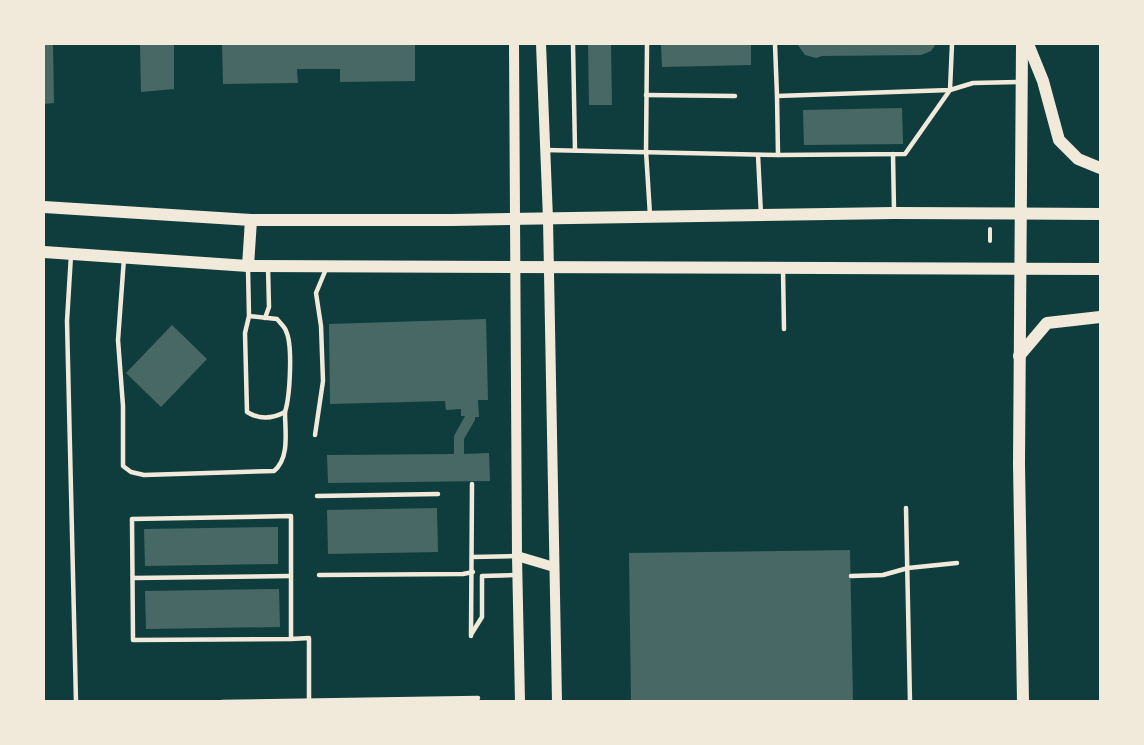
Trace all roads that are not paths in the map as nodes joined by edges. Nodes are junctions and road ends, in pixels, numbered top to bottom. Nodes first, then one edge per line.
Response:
1 (514, 44) edge
2 (541, 44) edge
3 (573, 44) edge
4 (647, 44) edge
5 (775, 44) edge
6 (952, 44) edge
7 (1022, 44) edge
8 (1028, 44) edge
9 (1022, 82) junction
10 (950, 90) junction
11 (646, 95) junction
12 (735, 96) dead end
13 (777, 96) junction
14 (545, 150) junction
15 (574, 150) junction
16 (646, 151) junction
17 (893, 154) junction
18 (758, 155) junction
19 (778, 155) junction
20 (1101, 168) edge
21 (44, 207) edge
22 (894, 213) junction
23 (1020, 213) junction
24 (1101, 214) edge
25 (761, 216) junction
26 (650, 217) junction
27 (515, 218) junction
28 (548, 219) junction
29 (250, 220) junction
30 (44, 252) edge
31 (71, 255) junction
32 (124, 258) junction
33 (248, 266) junction
34 (268, 266) junction
35 (327, 266) junction
36 (515, 266) junction
37 (549, 266) junction
38 (783, 268) junction
39 (1020, 269) junction
40 (1101, 269) edge
41 (249, 316) junction
42 (1101, 317) edge
43 (265, 318) junction
44 (784, 329) dead end
45 (1019, 356) junction
46 (285, 412) junction
47 (315, 435) dead end
48 (472, 484) dead end
49 (438, 494) dead end
50 (317, 496) dead end
51 (906, 508) dead end
52 (517, 556) junction
53 (472, 558) junction
54 (957, 563) dead end
55 (554, 567) junction
56 (908, 568) junction
57 (472, 572) junction
58 (319, 575) dead end
59 (518, 575) junction
60 (291, 576) junction
61 (851, 576) dead end
62 (133, 578) junction
63 (291, 639) junction
64 (478, 698) dead end
65 (309, 699) junction
66 (76, 702) edge
67 (222, 702) edge
68 (520, 702) edge
69 (557, 702) edge
70 (910, 702) edge
71 (1023, 702) edge

1 - 27 street
2 - 14 street
3 - 15 lane
4 - 11 lane
5 - 13 lane
6 - 10 lane
7 - 9 main road
8 - 20 main road
9 - 10 lane
9 - 23 main road
10 - 13 lane
10 - 17 lane
11 - 12 lane
11 - 16 lane
13 - 19 lane
14 - 15 lane
14 - 28 street
15 - 16 lane
16 - 18 lane
16 - 26 lane
17 - 19 lane
17 - 22 lane
18 - 19 lane
18 - 25 lane
21 - 29 main road
22 - 23 main road
22 - 25 main road
23 - 24 main road
23 - 39 main road
25 - 26 main road
26 - 28 main road
27 - 28 main road
27 - 29 main road
27 - 36 street
28 - 37 street
29 - 33 main road
30 - 31 main road
31 - 32 main road
31 - 66 lane
32 - 33 main road
32 - 46 lane
33 - 34 main road
33 - 41 lane
34 - 35 main road
34 - 43 lane
35 - 36 main road
35 - 47 lane
36 - 37 main road
36 - 52 street
37 - 38 main road
37 - 55 street
38 - 39 main road
38 - 44 lane
39 - 40 main road
39 - 45 main road
41 - 43 lane
41 - 46 lane
42 - 45 main road
43 - 46 lane
45 - 71 main road
48 - 53 lane
49 - 50 lane
51 - 56 lane
52 - 53 lane
52 - 55 street
52 - 59 street
53 - 57 lane
54 - 56 lane
55 - 69 street
56 - 61 lane
56 - 70 lane
57 - 58 lane
57 - 59 lane
59 - 68 street
60 - 62 lane
60 - 62 lane
60 - 63 lane
62 - 63 lane
63 - 65 lane
64 - 65 lane
65 - 67 lane

